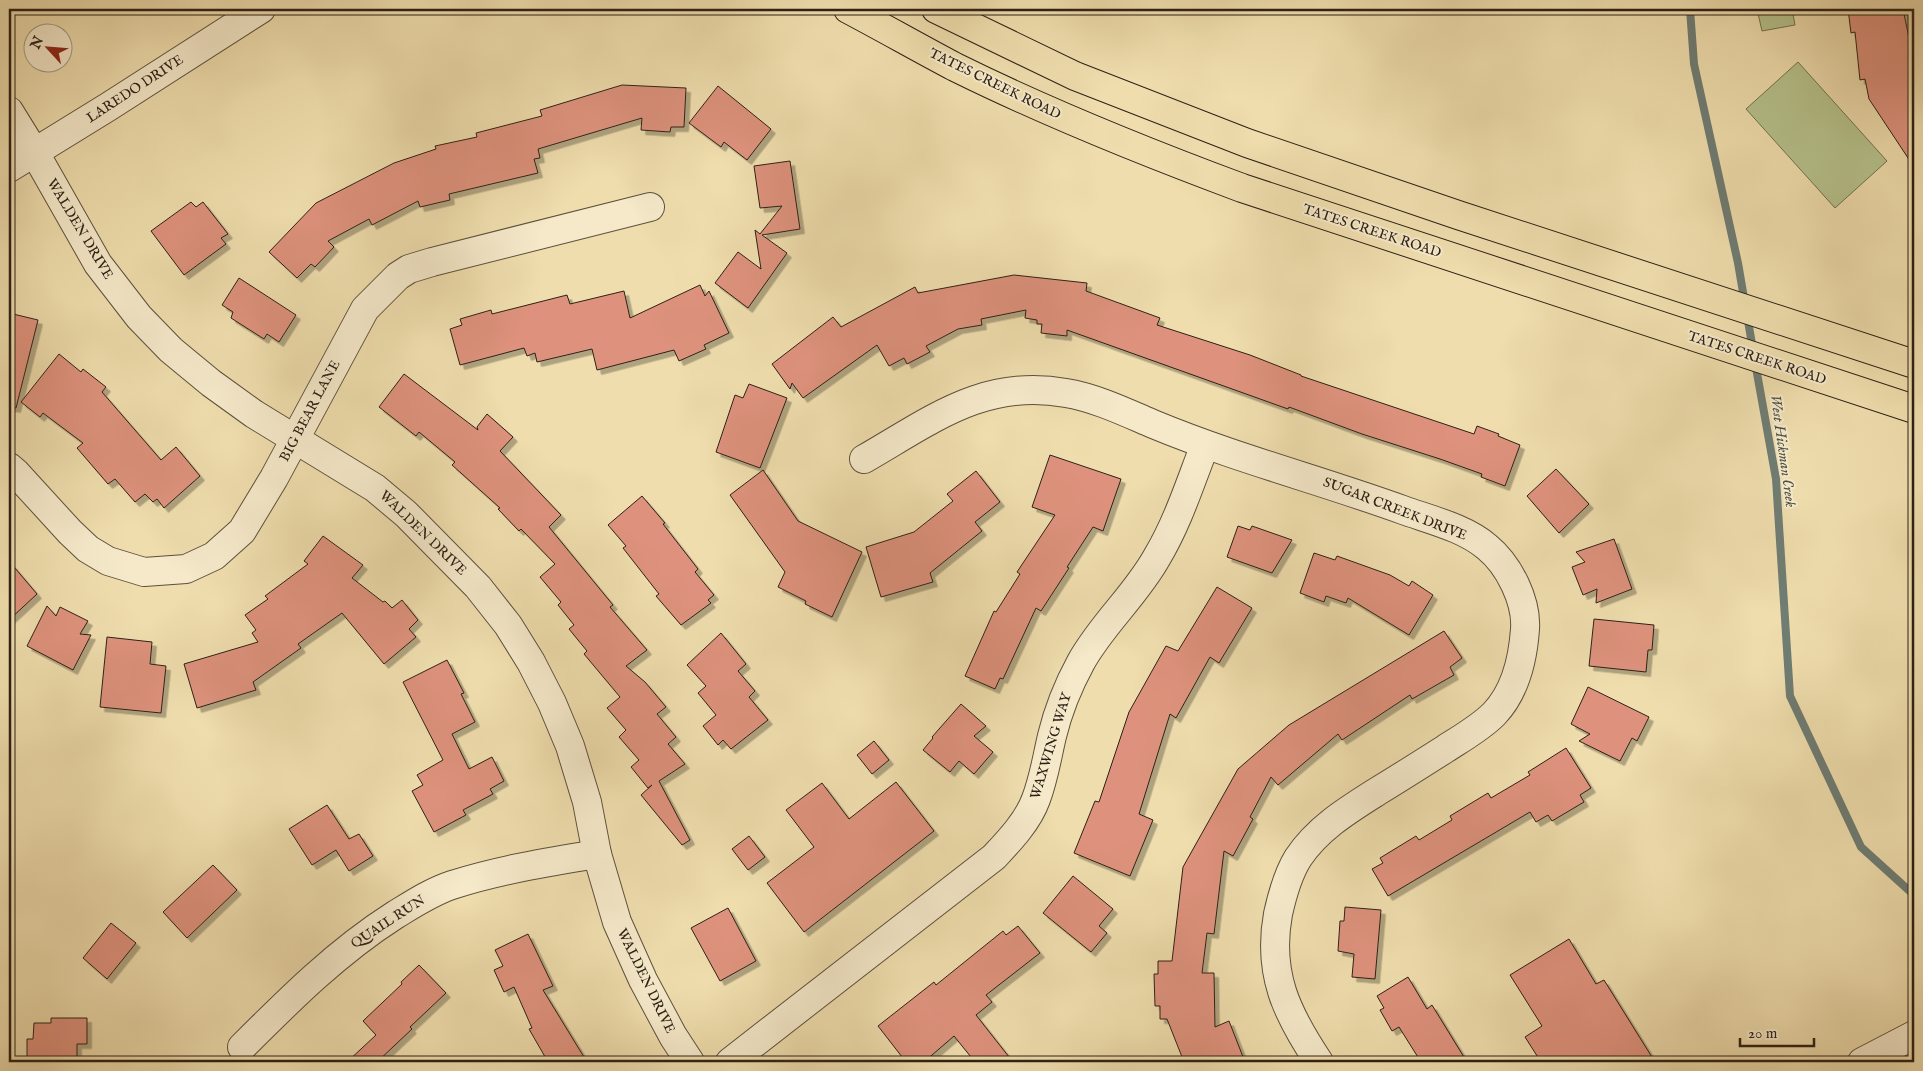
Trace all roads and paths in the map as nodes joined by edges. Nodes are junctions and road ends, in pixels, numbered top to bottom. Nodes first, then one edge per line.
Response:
1 (261, 9) edge
2 (848, 9) edge
3 (936, 9) edge
4 (9, 111) edge
5 (35, 153) junction
6 (9, 168) edge
7 (650, 207) dead end
8 (1914, 364) edge
9 (1914, 409) edge
10 (294, 439) junction
11 (1204, 445) junction
12 (864, 459) dead end
13 (9, 467) edge
14 (597, 854) junction
15 (1914, 1035) edge
16 (242, 1047) dead end
17 (690, 1062) edge
18 (730, 1062) edge
19 (1319, 1062) edge
20 (1862, 1062) edge

1 - 5 street, LAREDO DRIVE
2 - 9 main road, TATES CREEK ROAD
3 - 8 main road
4 - 5 street, WALDEN DRIVE
5 - 6 street, LAREDO DRIVE
5 - 10 street, WALDEN DRIVE
7 - 10 street, BIG BEAR LANE
10 - 13 street, BIG BEAR LANE
10 - 14 street, WALDEN DRIVE
11 - 12 street, SUGAR CREEK DRIVE
11 - 18 street, WAXWING WAY
11 - 19 street, SUGAR CREEK DRIVE
14 - 16 street, QUAIL RUN
14 - 17 street, WALDEN DRIVE
15 - 20 street

